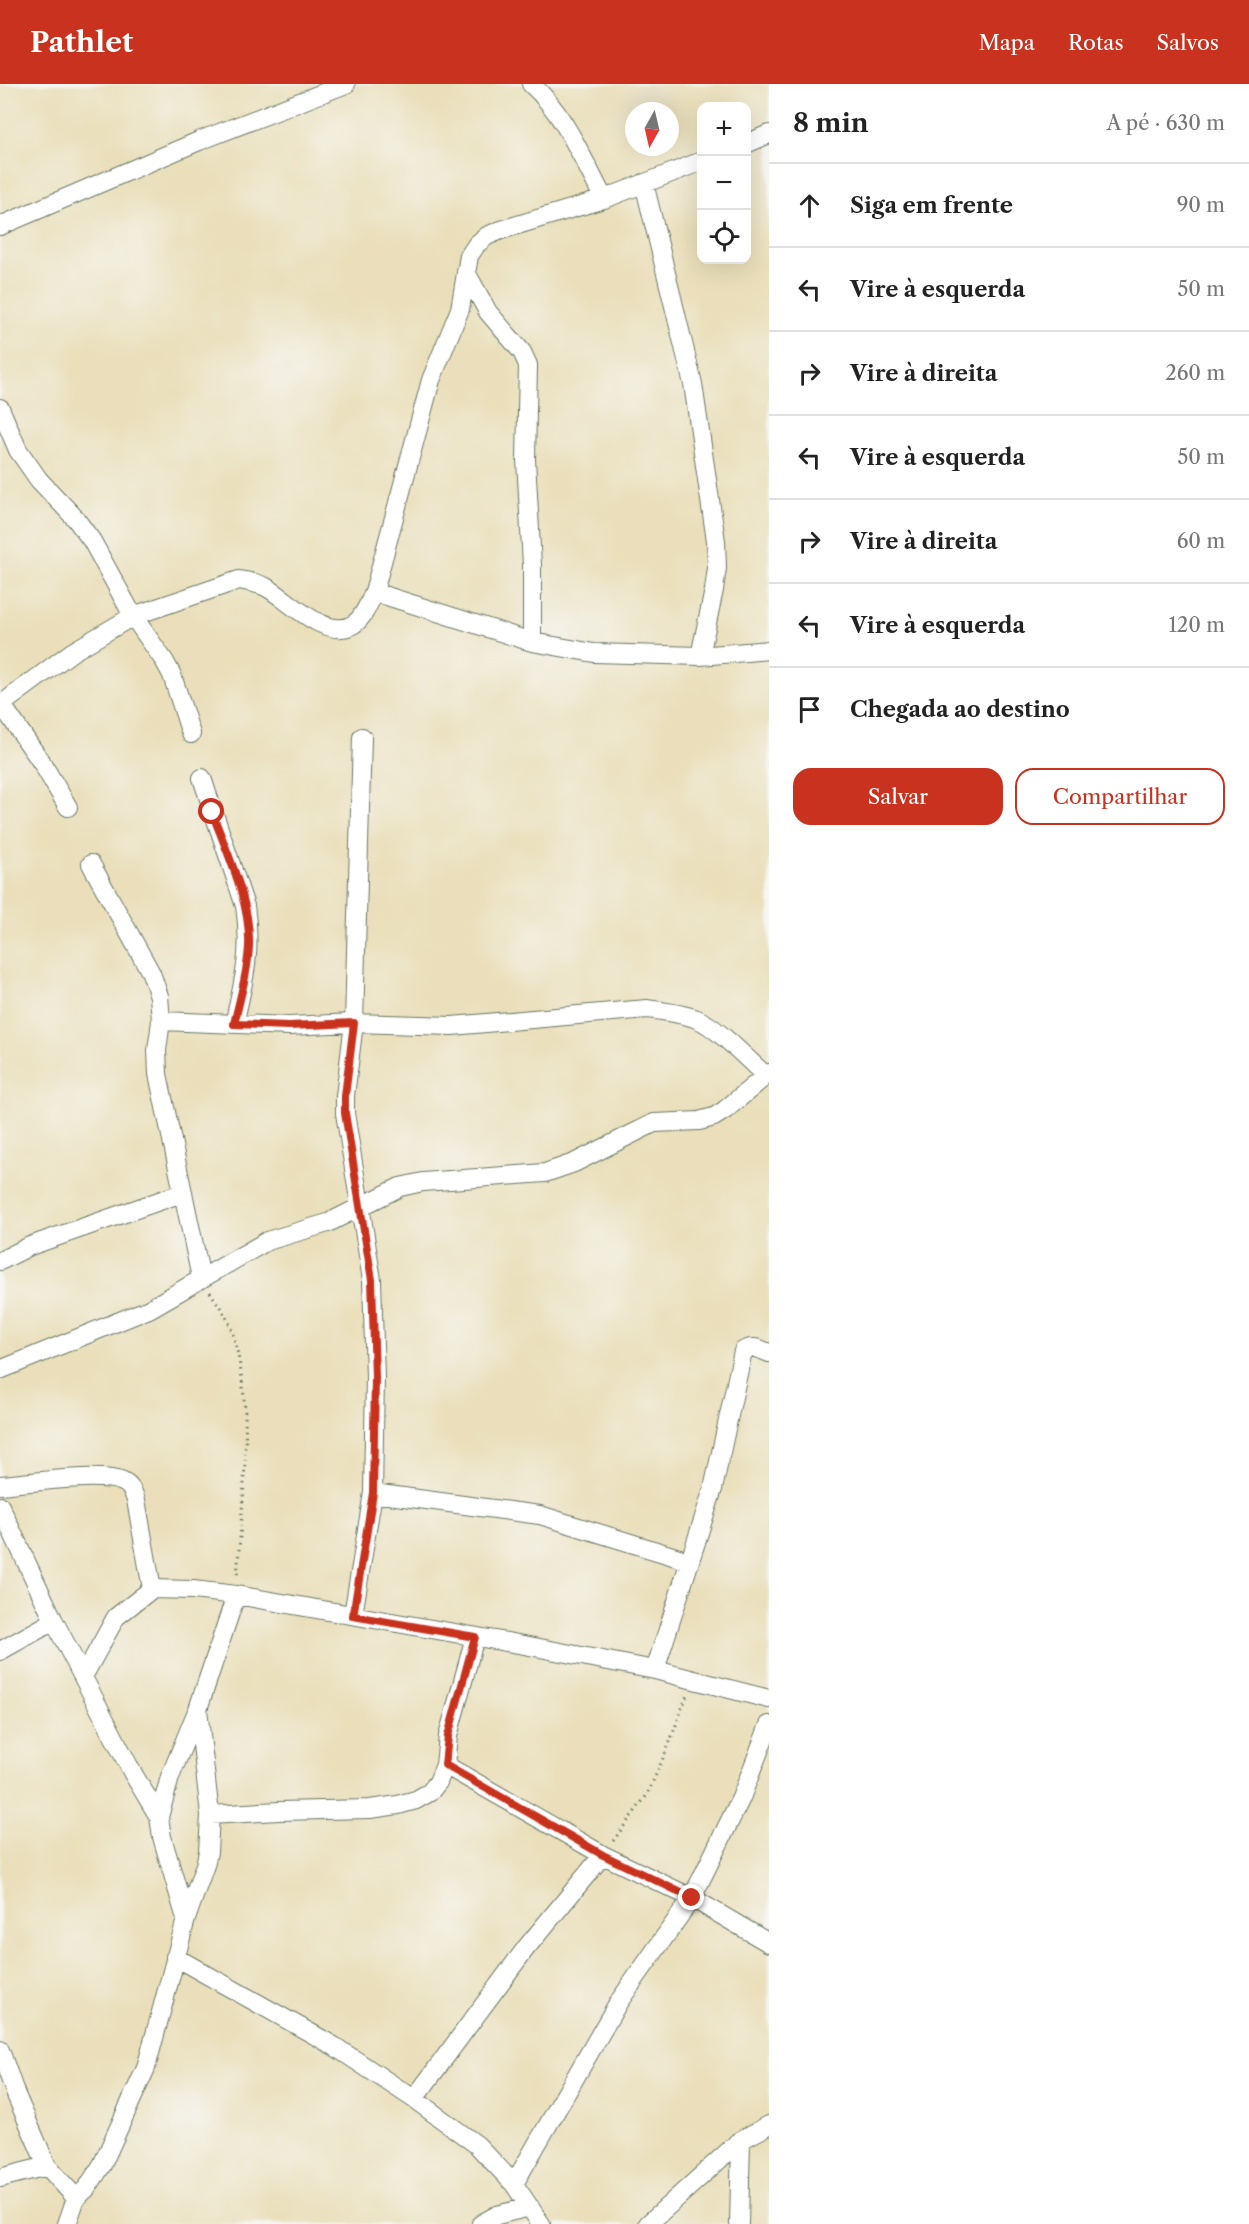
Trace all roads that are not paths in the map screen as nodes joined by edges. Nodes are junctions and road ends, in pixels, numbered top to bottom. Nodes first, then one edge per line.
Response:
1 (346, 84) edge
2 (531, 84) edge
3 (769, 134) edge
4 (751, 142) edge
5 (697, 163) edge
6 (644, 183) junction
7 (604, 199) junction
8 (0, 226) edge
9 (466, 272) junction
10 (0, 408) edge
11 (374, 592) junction
12 (133, 616) junction
13 (532, 642) junction
14 (769, 650) edge
15 (700, 656) junction
16 (1, 703) edge
17 (191, 734) dead end
18 (362, 737) dead end
19 (202, 778) dead end
20 (68, 807) dead end
21 (91, 864) dead end
22 (161, 1022) junction
23 (354, 1023) junction
24 (234, 1024) junction
25 (767, 1074) edge
26 (182, 1193) junction
27 (360, 1205) junction
28 (0, 1261) edge
29 (201, 1278) junction
30 (769, 1353) edge
31 (0, 1370) edge
32 (0, 1485) edge
33 (373, 1493) junction
34 (0, 1506) edge
35 (689, 1561) junction
36 (152, 1589) junction
37 (237, 1595) junction
38 (353, 1616) junction
39 (54, 1621) junction
40 (475, 1637) junction
41 (0, 1650) edge
42 (655, 1670) junction
43 (83, 1677) junction
44 (769, 1699) edge
45 (198, 1709) junction
46 (769, 1725) edge
47 (445, 1765) junction
48 (210, 1815) junction
49 (159, 1817) junction
50 (603, 1855) junction
51 (692, 1898) junction
52 (186, 1919) junction
53 (769, 1943) edge
54 (175, 1957) junction
55 (0, 2050) edge
56 (414, 2099) junction
57 (769, 2125) edge
58 (741, 2140) junction
59 (47, 2166) junction
60 (0, 2178) edge
61 (514, 2184) junction
62 (76, 2198) junction
63 (530, 2207) junction
64 (67, 2224) edge
65 (481, 2224) edge
66 (541, 2224) edge
67 (648, 2224) edge
68 (739, 2224) edge

1 - 8 street
2 - 7 street
3 - 4 street
5 - 6 street
6 - 7 street
6 - 15 street
7 - 9 street
9 - 11 street
9 - 13 street
10 - 12 street
11 - 12 street
11 - 13 street
12 - 16 street
12 - 17 street
13 - 15 street
14 - 15 street
16 - 20 street
18 - 23 street
19 - 24 street
21 - 22 street
22 - 24 street
22 - 26 street
23 - 24 street
23 - 25 street
23 - 27 street
25 - 27 street
26 - 28 street
26 - 29 street
27 - 29 street
27 - 33 street
29 - 31 street
30 - 35 street
32 - 36 street
33 - 35 street
33 - 38 street
34 - 39 street
35 - 42 street
36 - 37 street
36 - 43 street
37 - 38 street
37 - 45 street
38 - 40 street
39 - 41 street
39 - 43 street
40 - 42 street
40 - 47 street
42 - 44 street
43 - 49 street
45 - 48 street
45 - 49 street
46 - 51 street
47 - 48 street
47 - 50 street
48 - 52 street
49 - 52 street
50 - 51 street
50 - 56 street
51 - 53 street
51 - 61 street
52 - 54 street
54 - 56 street
54 - 62 street
55 - 59 street
56 - 61 street
57 - 58 street
58 - 67 street
58 - 68 street
59 - 60 street
59 - 62 street
61 - 63 street
62 - 64 street
63 - 65 street
63 - 66 street

